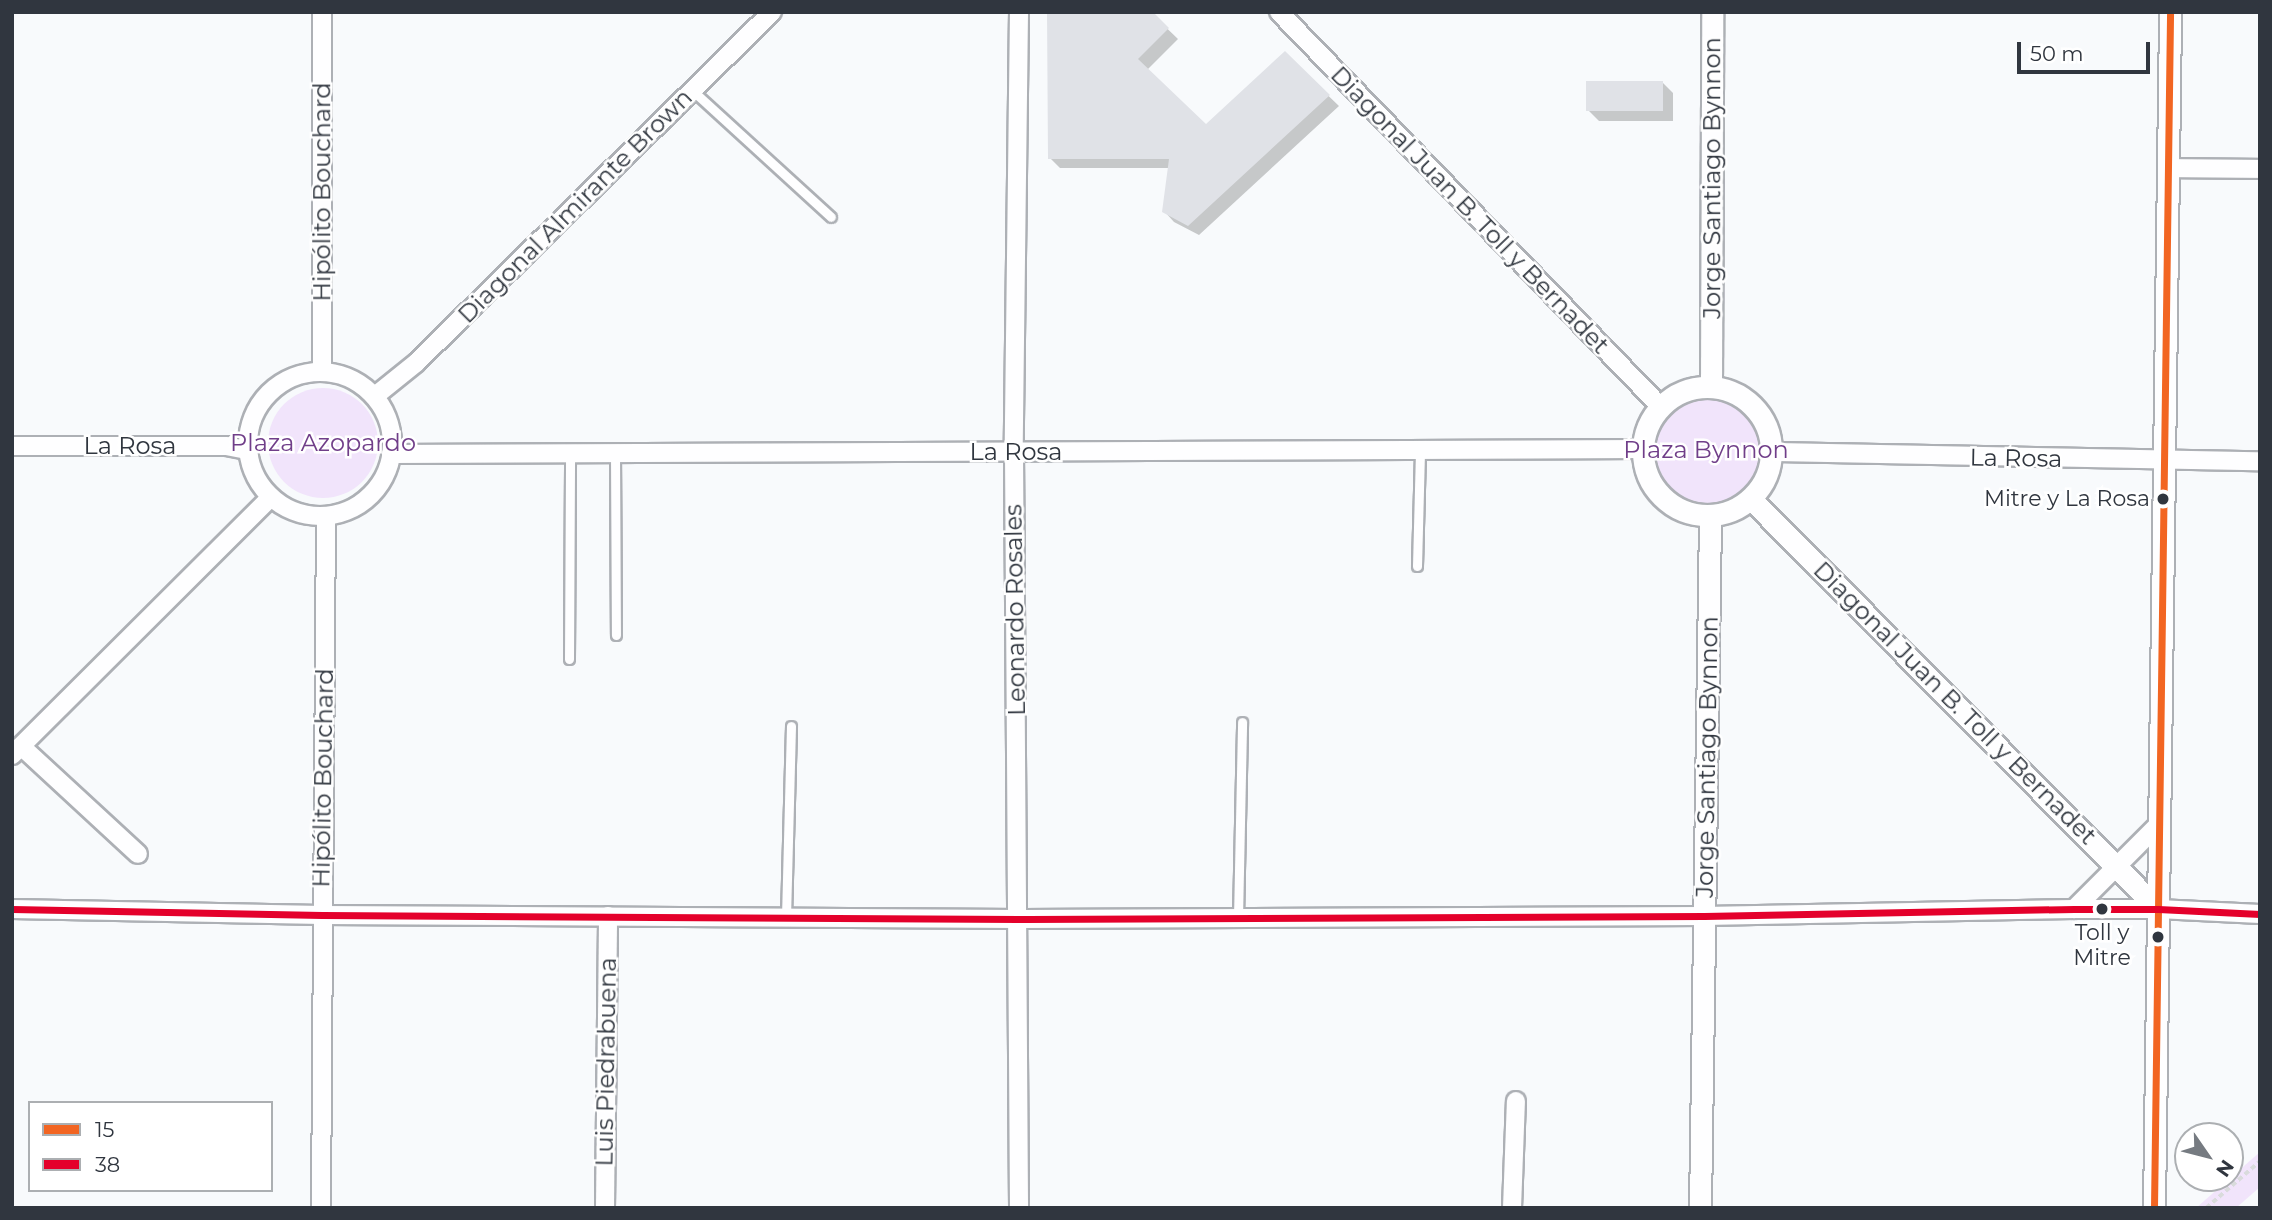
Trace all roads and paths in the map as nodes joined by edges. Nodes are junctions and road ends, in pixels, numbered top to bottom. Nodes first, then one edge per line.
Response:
1 (322, 12) edge
2 (772, 12) edge
3 (1019, 12) edge
4 (1279, 12) edge
5 (1713, 12) edge
6 (2170, 12) edge
7 (692, 90) junction
8 (2168, 168) junction
9 (2260, 169) edge
10 (831, 217) dead end
11 (322, 372) junction
12 (1711, 386) junction
13 (375, 396) junction
14 (1661, 407) junction
15 (12, 446) edge
16 (1642, 449) junction
17 (247, 450) junction
18 (1420, 450) junction
19 (1014, 452) junction
20 (1772, 452) junction
21 (570, 453) junction
22 (615, 453) junction
23 (391, 454) junction
24 (2163, 461) junction
25 (2260, 461) edge
26 (270, 498) junction
27 (1751, 499) junction
28 (326, 516) junction
29 (1710, 516) junction
30 (1418, 566) dead end
31 (615, 635) dead end
32 (569, 659) dead end
33 (1242, 722) dead end
34 (791, 726) dead end
35 (17, 750) edge
36 (2158, 825) junction
37 (138, 854) dead end
38 (2117, 866) junction
39 (12, 909) edge
40 (2074, 909) junction
41 (2158, 909) junction
42 (2260, 914) edge
43 (322, 915) junction
44 (608, 916) junction
45 (1704, 916) junction
46 (786, 917) junction
47 (1238, 918) junction
48 (1018, 919) junction
49 (1516, 1101) dead end
50 (2260, 1161) edge
51 (321, 1208) edge
52 (605, 1208) edge
53 (1019, 1208) edge
54 (1512, 1208) edge
55 (1700, 1208) edge
56 (2154, 1208) edge
57 (2206, 1208) edge

1 - 11 street, Hipólito Bouchard
2 - 7 street, Diagonal Almirante Brown
3 - 19 street, Leonardo Rosales
4 - 14 street, Diagonal Juan B. Toll y Bernadet
5 - 12 street, Jorge Santiago Bynnon
6 - 8 street
7 - 10 lane
7 - 13 street, Diagonal Almirante Brown
8 - 9 street
8 - 24 street
11 - 13 street
11 - 17 street
12 - 14 street
12 - 20 street
13 - 23 street
14 - 16 street
15 - 17 street, La Rosa
16 - 18 street, La Rosa
16 - 29 street
17 - 26 street
18 - 19 street, La Rosa
18 - 30 lane
19 - 22 street, La Rosa
19 - 48 street, Leonardo Rosales
20 - 24 street, La Rosa
20 - 27 street
21 - 22 street, La Rosa
21 - 23 street, La Rosa
21 - 32 lane
22 - 31 lane
23 - 28 street
24 - 25 street, La Rosa
24 - 36 street
26 - 28 street
26 - 35 street
27 - 29 street
27 - 38 street, Diagonal Juan B. Toll y Bernadet
28 - 43 street, Hipólito Bouchard
29 - 45 street, Jorge Santiago Bynnon
33 - 47 lane
34 - 46 lane
35 - 37 street
36 - 38 street
36 - 41 street
38 - 40 street
38 - 41 street, Diagonal Juan B. Toll y Bernadet
39 - 43 street
40 - 41 street
40 - 45 street
41 - 42 street
41 - 56 street
43 - 44 street
43 - 51 street, Hipólito Bouchard
44 - 46 street
44 - 52 street, Luis Piedrabuena
45 - 47 street
45 - 55 street, Jorge Santiago Bynnon
46 - 48 street
47 - 48 street
48 - 53 street, Leonardo Rosales
49 - 54 street
50 - 57 path

